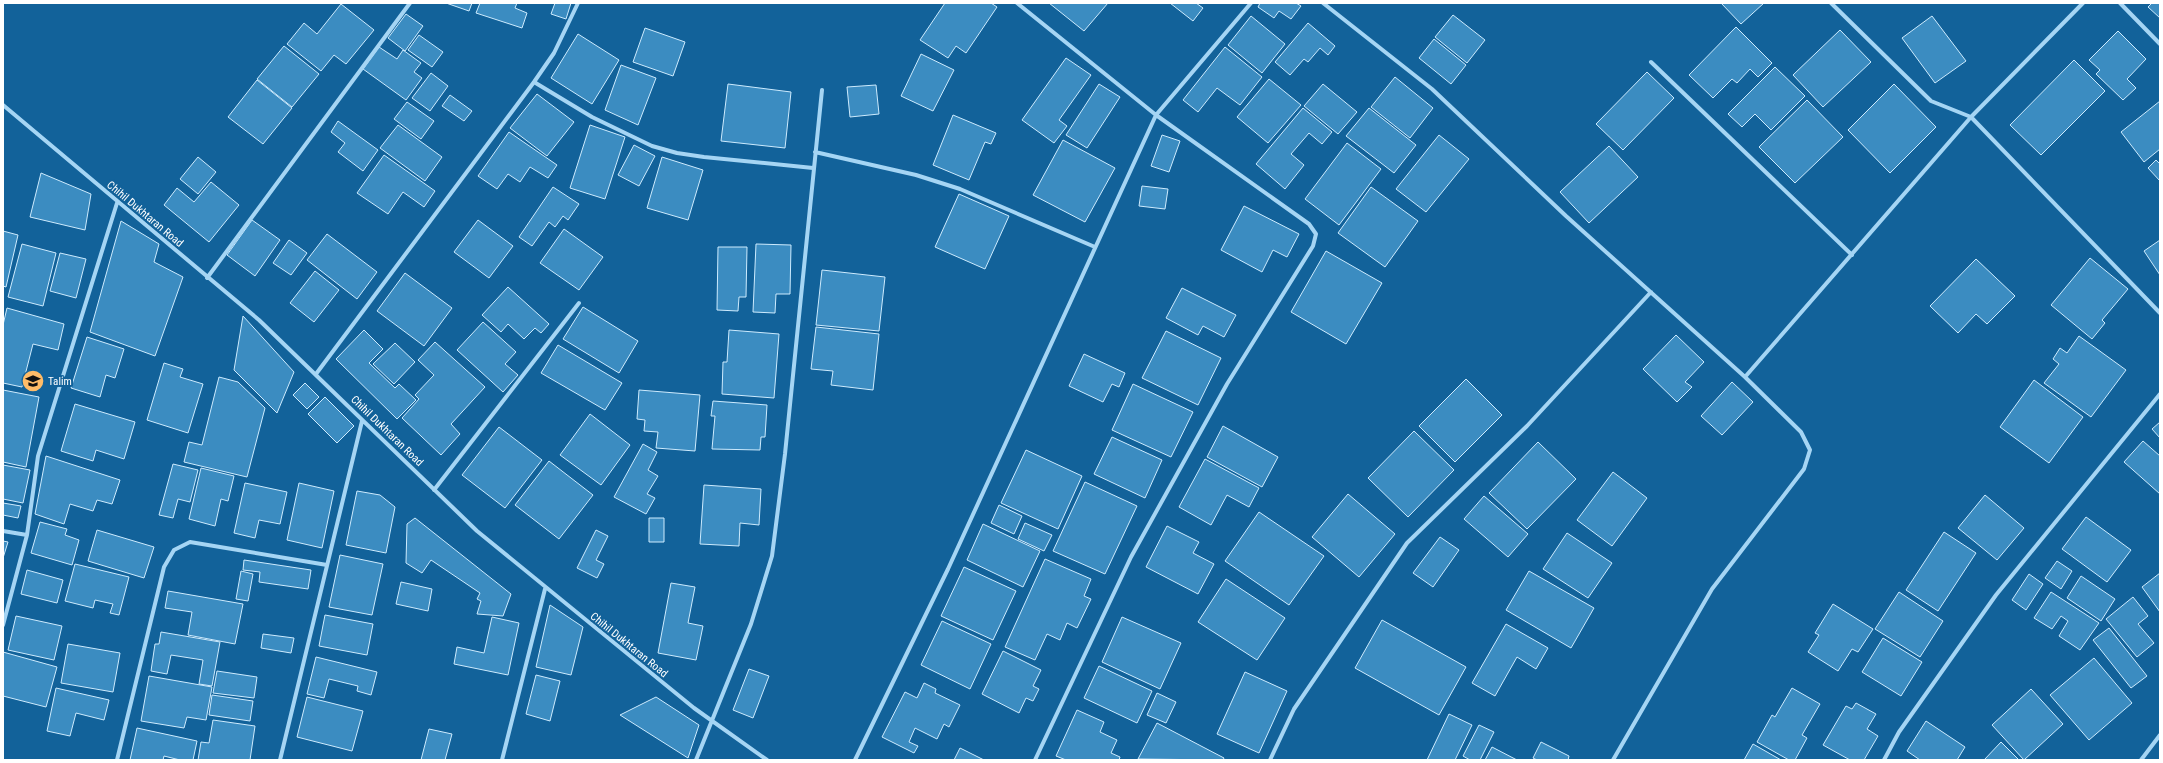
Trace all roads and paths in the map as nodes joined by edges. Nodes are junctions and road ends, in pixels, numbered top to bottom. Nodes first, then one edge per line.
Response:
1 (410, 3) edge
2 (578, 3) edge
3 (1017, 3) edge
4 (1251, 3) edge
5 (1323, 3) edge
6 (1831, 3) edge
7 (2083, 3) edge
8 (2120, 3) edge
9 (2160, 44) edge
10 (1651, 62) dead end
11 (534, 82) junction
12 (822, 90) dead end
13 (3, 105) edge
14 (1156, 115) junction
15 (1972, 117) junction
16 (815, 152) junction
17 (813, 168) junction
18 (117, 203) junction
19 (1095, 247) junction
20 (1852, 255) junction
21 (207, 278) junction
22 (1651, 292) junction
23 (579, 304) dead end
24 (2160, 314) edge
25 (316, 374) junction
26 (1745, 377) junction
27 (2160, 394) edge
28 (362, 421) junction
29 (434, 490) junction
30 (3, 531) edge
31 (27, 535) junction
32 (327, 565) junction
33 (545, 589) junction
34 (3, 625) edge
35 (710, 721) junction
36 (2160, 735) edge
37 (117, 760) edge
38 (280, 760) edge
39 (502, 760) edge
40 (696, 760) edge
41 (767, 760) edge
42 (855, 760) edge
43 (1035, 760) edge
44 (1270, 760) edge
45 (1613, 760) edge
46 (1884, 760) edge
47 (2141, 760) edge

1 - 21 street
2 - 11 street
3 - 14 street
4 - 14 street
5 - 22 street
6 - 15 street
7 - 15 street
8 - 9 street
10 - 20 street
11 - 17 street
11 - 25 street
12 - 16 street
13 - 18 street, Chihil Dukhtaran Road
14 - 19 street
14 - 43 street
15 - 20 street
15 - 24 street
16 - 17 street
16 - 19 street
17 - 35 street
18 - 21 street, Chihil Dukhtaran Road
18 - 31 street
19 - 42 street
20 - 26 street
21 - 25 street, Chihil Dukhtaran Road
22 - 26 street
22 - 44 street
23 - 29 street
25 - 28 street, Chihil Dukhtaran Road
26 - 45 street
27 - 46 street
28 - 29 street, Chihil Dukhtaran Road
28 - 32 street
29 - 33 street, Chihil Dukhtaran Road
30 - 31 street
31 - 34 street
32 - 37 street
32 - 38 street
33 - 35 street, Chihil Dukhtaran Road
33 - 39 street
35 - 40 street
35 - 41 street, Chihil Dukhtaran Road
36 - 47 street

